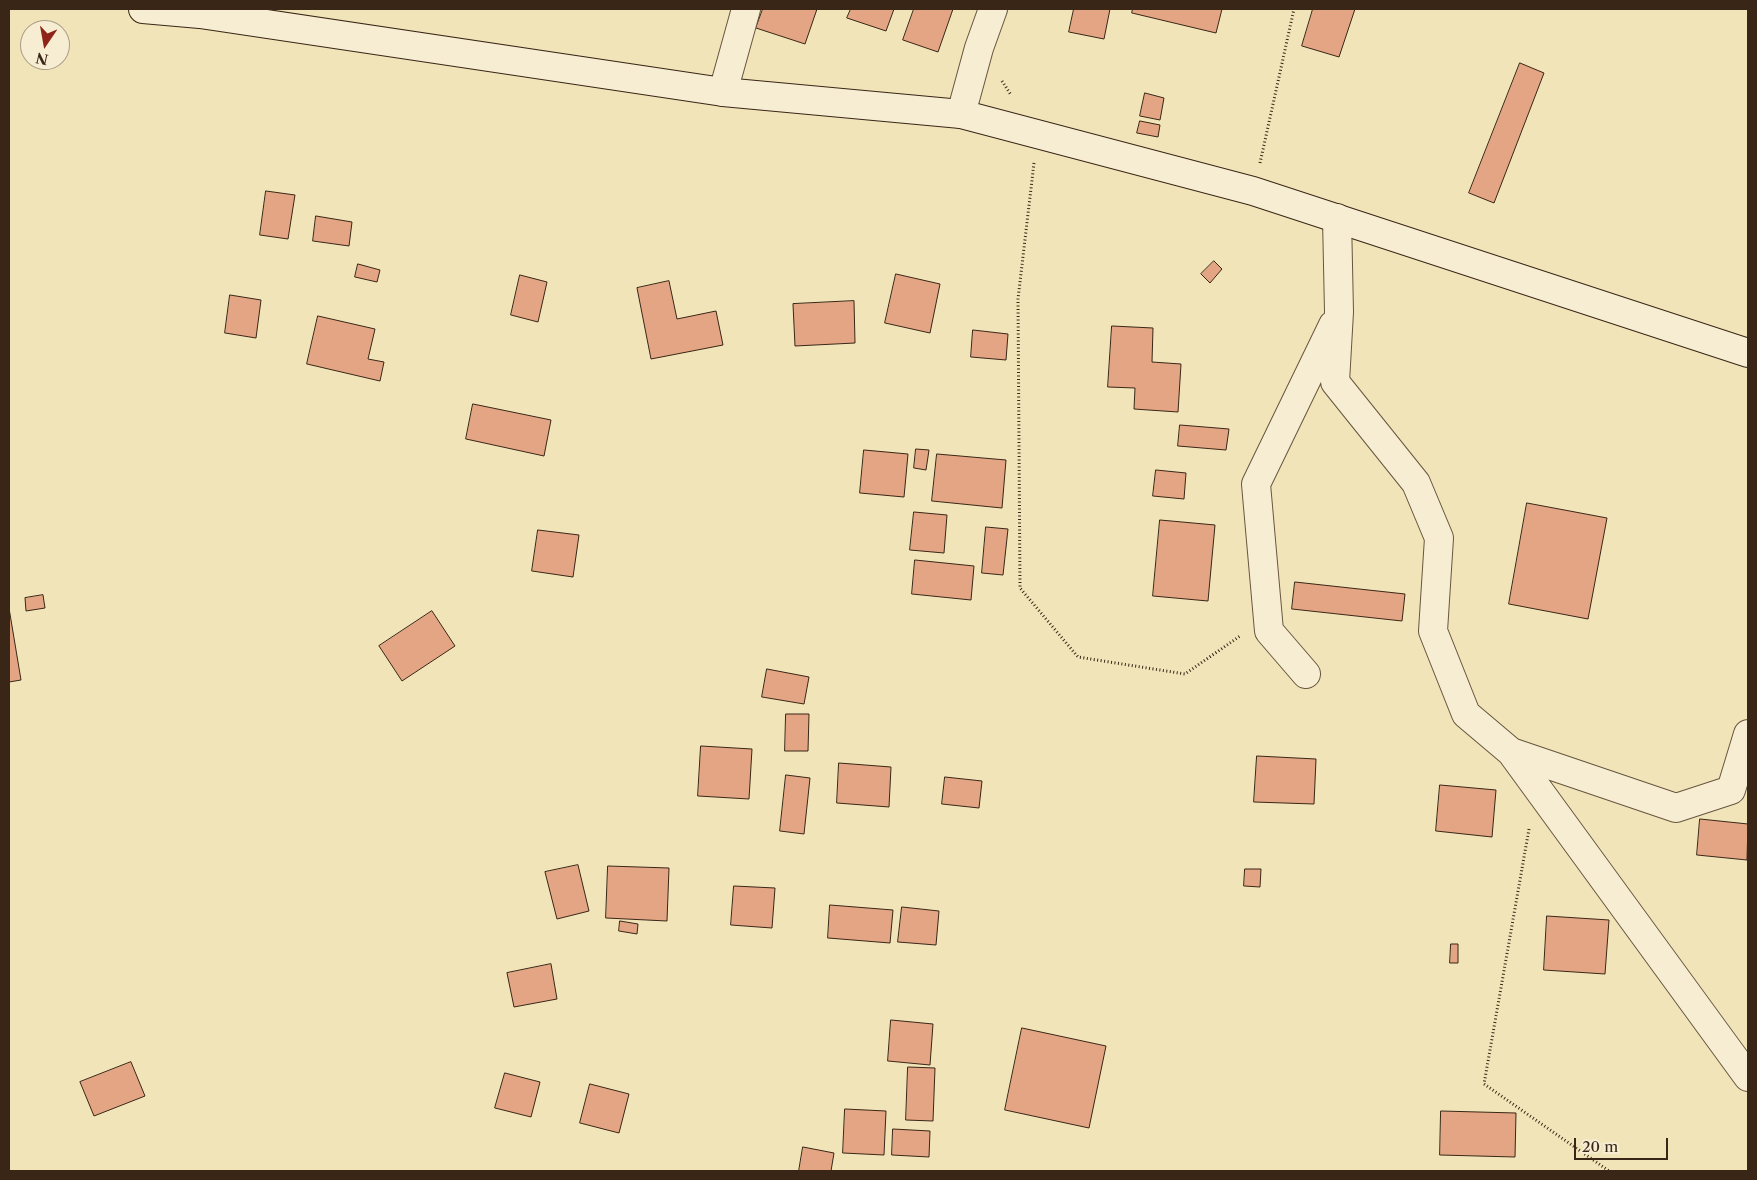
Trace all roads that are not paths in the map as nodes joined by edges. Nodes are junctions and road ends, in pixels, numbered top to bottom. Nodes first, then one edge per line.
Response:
1 (143, 9) edge
2 (746, 9) edge
3 (993, 9) edge
4 (200, 11) edge
5 (723, 92) junction
6 (961, 114) junction
7 (1337, 218) junction
8 (1339, 312) junction
9 (1748, 353) edge
10 (1306, 674) dead end
11 (1748, 734) edge
12 (1511, 752) junction
13 (1748, 1078) edge

1 - 4 street
2 - 5 street
3 - 6 street
4 - 5 street
5 - 6 street
6 - 7 street
7 - 8 street
7 - 9 street
8 - 10 street
8 - 12 street
11 - 12 street
12 - 13 street

